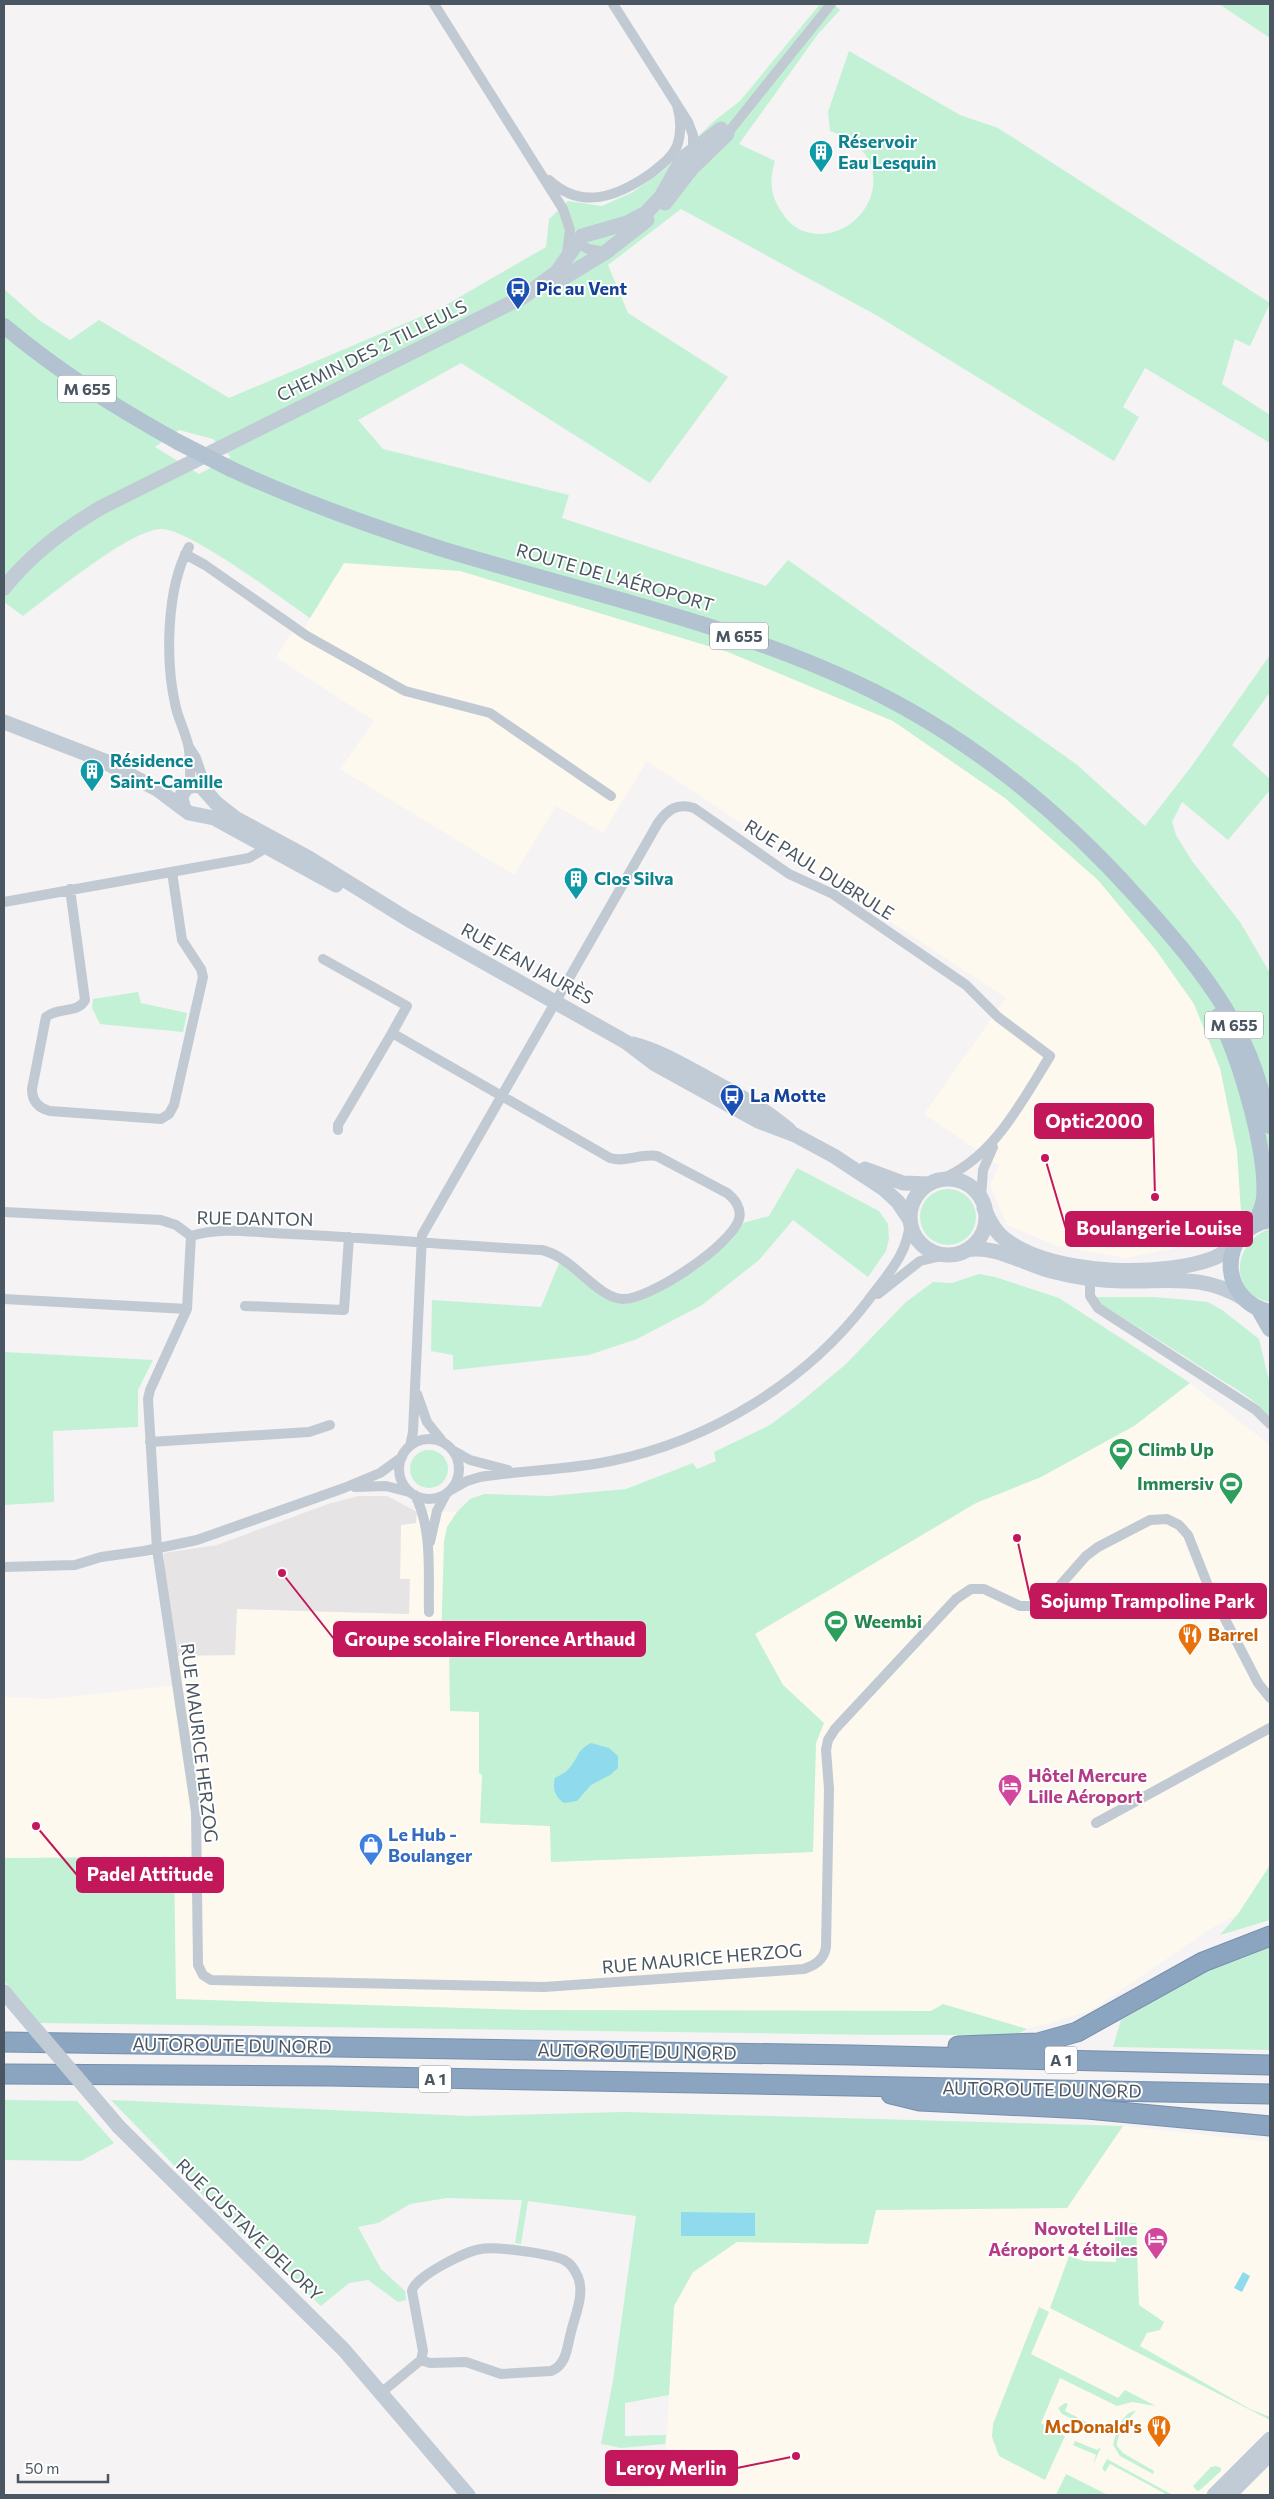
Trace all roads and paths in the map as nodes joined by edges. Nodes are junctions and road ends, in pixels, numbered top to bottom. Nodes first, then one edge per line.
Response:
1 (434, 4) edge
2 (613, 4) edge
3 (831, 4) edge
4 (677, 105) junction
5 (724, 132) junction
6 (694, 148) junction
7 (538, 169) junction
8 (687, 174) junction
9 (573, 236) junction
10 (606, 252) junction
11 (523, 297) junction
12 (4, 326) edge
13 (4, 588) edge
14 (4, 722) edge
15 (188, 746) junction
16 (100, 760) junction
17 (189, 787) junction
18 (208, 792) junction
19 (611, 796) dead end
20 (191, 811) junction
21 (266, 841) junction
22 (172, 872) junction
23 (70, 889) junction
24 (4, 902) edge
25 (1171, 937) junction
26 (323, 959) dead end
27 (555, 1002) junction
28 (392, 1033) junction
29 (500, 1096) junction
30 (1270, 1126) edge
31 (338, 1130) dead end
32 (1000, 1134) junction
33 (834, 1156) junction
34 (934, 1182) junction
35 (983, 1203) junction
36 (4, 1212) edge
37 (910, 1220) junction
38 (1270, 1220) edge
39 (1251, 1227) junction
40 (191, 1236) junction
41 (349, 1237) junction
42 (1238, 1239) junction
43 (420, 1243) junction
44 (966, 1250) junction
45 (946, 1254) junction
46 (1090, 1273) junction
47 (4, 1299) edge
48 (245, 1306) dead end
49 (1258, 1307) edge
50 (187, 1309) junction
51 (859, 1312) junction
52 (1270, 1329) edge
53 (416, 1388) junction
54 (1270, 1424) edge
55 (330, 1425) dead end
56 (150, 1442) junction
57 (444, 1442) junction
58 (410, 1446) junction
59 (452, 1449) junction
60 (402, 1457) junction
61 (526, 1471) junction
62 (344, 1488) junction
63 (449, 1492) junction
64 (413, 1494) junction
65 (156, 1549) junction
66 (428, 1550) junction
67 (4, 1567) edge
68 (428, 1612) dead end
69 (1270, 1698) edge
70 (1270, 1728) edge
71 (1096, 1823) dead end
72 (1270, 1936) edge
73 (4, 1992) edge
74 (4, 2042) edge
75 (852, 2055) junction
76 (1270, 2065) edge
77 (4, 2074) edge
78 (866, 2086) junction
79 (1270, 2094) edge
80 (1270, 2126) edge
81 (421, 2360) junction
82 (382, 2392) junction
83 (1270, 2439) edge
84 (1270, 2454) edge
85 (468, 2495) edge
86 (1214, 2495) edge
87 (1228, 2495) edge

1 - 7 street
2 - 4 street
3 - 5 street
4 - 6 street
4 - 7 street
5 - 6 main road
5 - 8 main road
6 - 8 street
6 - 9 main road
7 - 9 street
8 - 10 main road
9 - 10 street
9 - 11 main road, CHEMIN DES 2 TILLEULS
10 - 11 main road
11 - 13 main road, CHEMIN DES 2 TILLEULS
12 - 25 main road, ROUTE DE L'AÉROPORT / M 655, bridge
14 - 16 main road, RUE JEAN JAURÈS
15 - 17 street
15 - 18 street
15 - 19 street
16 - 17 main road, RUE JEAN JAURÈS
16 - 20 main road, RUE JEAN JAURÈS
17 - 18 main road
17 - 20 main road
18 - 20 main road
18 - 21 main road, RUE JEAN JAURÈS
20 - 21 main road, RUE JEAN JAURÈS
21 - 22 street
21 - 27 main road, RUE JEAN JAURÈS
22 - 23 street
22 - 23 street
23 - 24 street
25 - 30 main road, ROUTE DE L'AÉROPORT / M 655
25 - 39 main road, ROUTE DE L'AÉROPORT / M 655
26 - 28 street
27 - 29 street
27 - 32 street, RUE PAUL DUBRULE
27 - 33 main road, RUE JEAN JAURÈS
28 - 29 street
28 - 31 street
29 - 43 street
29 - 43 street, RUE DANTON
32 - 34 street, RUE PAUL DUBRULE
32 - 35 street, RUE PAUL DUBRULE
33 - 34 main road, RUE JEAN JAURÈS
33 - 37 main road, RUE JEAN JAURÈS
34 - 35 main road
34 - 37 main road
35 - 44 main road
35 - 46 main road
36 - 40 street, RUE DANTON
37 - 45 main road
37 - 51 street
38 - 39 main road
39 - 42 main road
40 - 41 street, RUE DANTON
40 - 50 street
41 - 43 street, RUE DANTON
41 - 48 street
42 - 46 main road
42 - 49 main road
43 - 53 street
44 - 45 main road
44 - 46 main road
45 - 51 street
46 - 49 main road
46 - 54 street
47 - 50 street
49 - 52 main road
50 - 56 street, RUE MAURICE HERZOG
51 - 61 street
53 - 57 street
53 - 58 street
55 - 56 street
56 - 65 street, RUE MAURICE HERZOG
57 - 58 street
57 - 59 street
58 - 60 street
59 - 61 street
59 - 63 street
60 - 62 street
60 - 64 street
61 - 63 street
62 - 64 street
62 - 65 street
63 - 64 street
63 - 66 street
64 - 66 street
65 - 67 street
65 - 69 street, RUE MAURICE HERZOG
66 - 68 street
70 - 71 street
72 - 75 highway
73 - 82 main road, RUE GUSTAVE DELORY, bridge
74 - 75 highway, AUTOROUTE DU NORD / A 1
75 - 76 highway, AUTOROUTE DU NORD / A 1
77 - 78 highway, AUTOROUTE DU NORD / A 1
78 - 79 highway, AUTOROUTE DU NORD / A 1
78 - 80 highway
81 - 81 street
81 - 82 street
82 - 85 main road, RUE GUSTAVE DELORY
83 - 86 main road
84 - 87 main road

